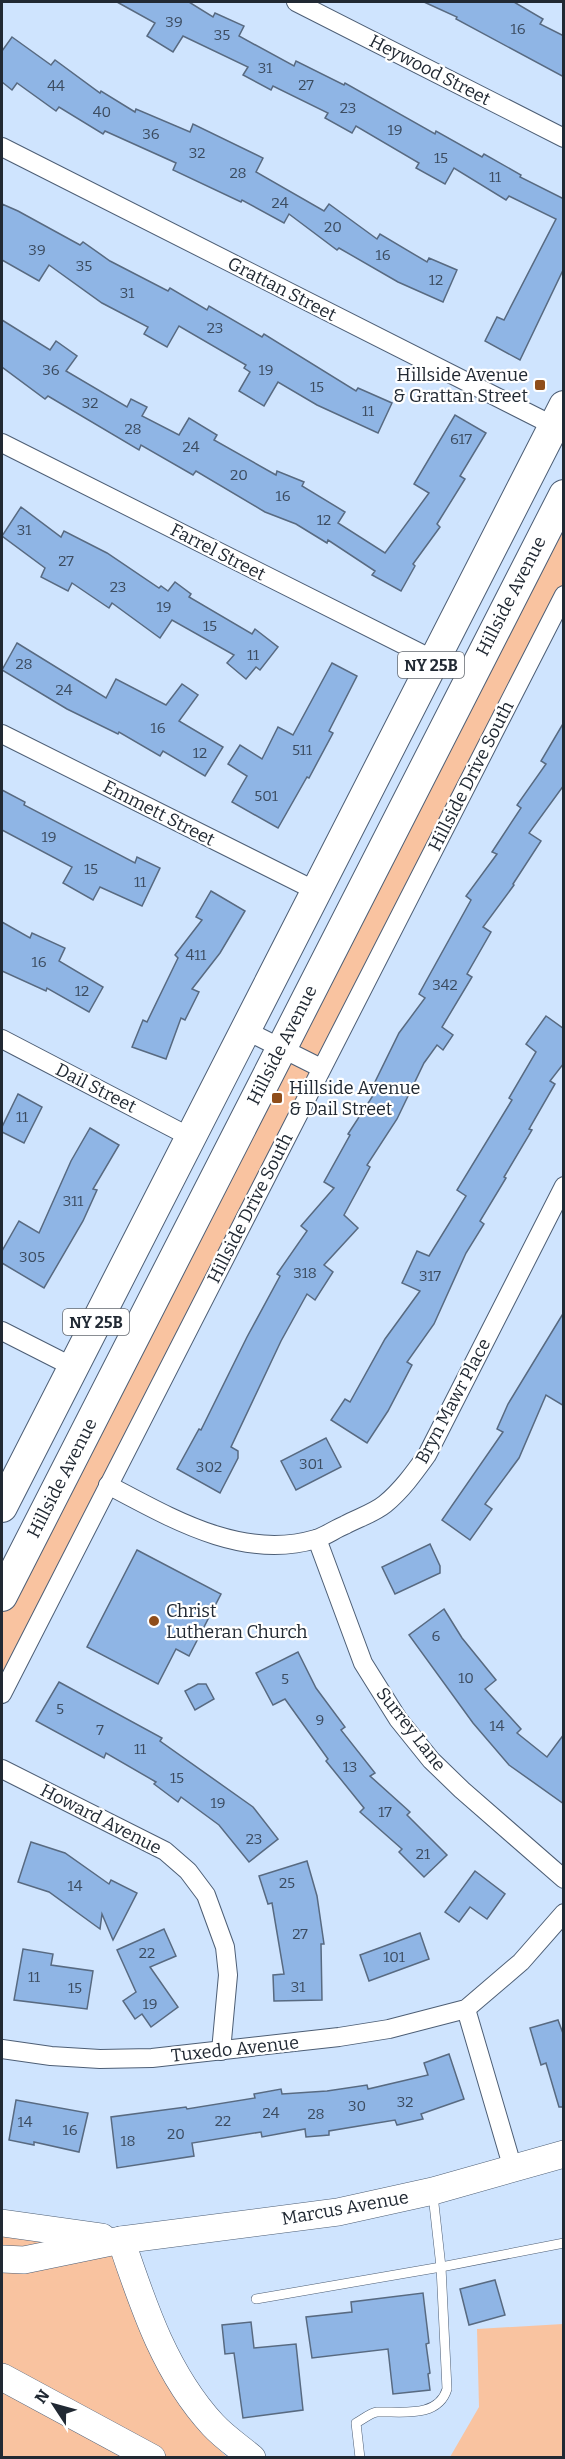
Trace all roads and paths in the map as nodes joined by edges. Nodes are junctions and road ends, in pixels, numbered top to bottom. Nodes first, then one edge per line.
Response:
1 (296, 2) edge
2 (564, 138) edge
3 (2, 147) edge
4 (560, 421) edge
5 (2, 444) edge
6 (564, 495) edge
7 (564, 595) edge
8 (434, 660) junction
9 (2, 735) edge
10 (316, 891) junction
11 (245, 1030) junction
12 (2, 1039) edge
13 (281, 1048) junction
14 (321, 1068) junction
15 (190, 1137) junction
16 (564, 1186) edge
17 (2, 1331) edge
18 (73, 1367) junction
19 (108, 1485) junction
20 (2, 1507) edge
21 (317, 1539) junction
22 (2, 1596) edge
23 (2, 1694) edge
24 (2, 1769) edge
25 (564, 1879) edge
26 (564, 1914) edge
27 (466, 2009) junction
28 (2, 2049) edge
29 (221, 2051) junction
30 (564, 2154) edge
31 (513, 2169) junction
32 (433, 2192) junction
33 (2, 2223) edge
34 (121, 2240) junction
35 (564, 2243) edge
36 (2, 2259) edge
37 (441, 2268) junction
38 (256, 2299) dead end
39 (2, 2377) edge
40 (152, 2457) edge
41 (252, 2457) edge
42 (360, 2457) edge

1 - 2 street, Heywood Street
3 - 4 street, Grattan Street
4 - 8 main road, NY 25B
5 - 8 street, Farrel Street
6 - 13 main road, Hillside Avenue / NY 25B
7 - 14 street, Hillside Drive South
8 - 10 main road, NY 25B
9 - 10 street, Emmett Street
10 - 11 main road, NY 25B
11 - 13 street
11 - 15 main road, NY 25B
12 - 15 street, Dail Street
13 - 14 street
13 - 22 main road, Hillside Avenue / NY 25B
14 - 19 street, Hillside Drive South
15 - 18 main road, NY 25B
16 - 21 street, Bryn Mawr Place
17 - 18 street
18 - 20 main road, NY 25B
19 - 21 street, Bryn Mawr Place
19 - 23 street, Hillside Drive South
21 - 25 street, Surrey Lane
24 - 29 street, Howard Avenue
26 - 27 street
27 - 29 street, Tuxedo Avenue
27 - 31 street
28 - 29 street, Tuxedo Avenue
30 - 31 main road, Marcus Avenue
31 - 32 main road, Marcus Avenue
32 - 34 main road, Marcus Avenue
32 - 37 lane
33 - 34 main road, Marcus Avenue
34 - 36 main road, Marcus Avenue
34 - 41 main road
35 - 37 lane
37 - 38 lane
37 - 42 lane
39 - 40 main road

